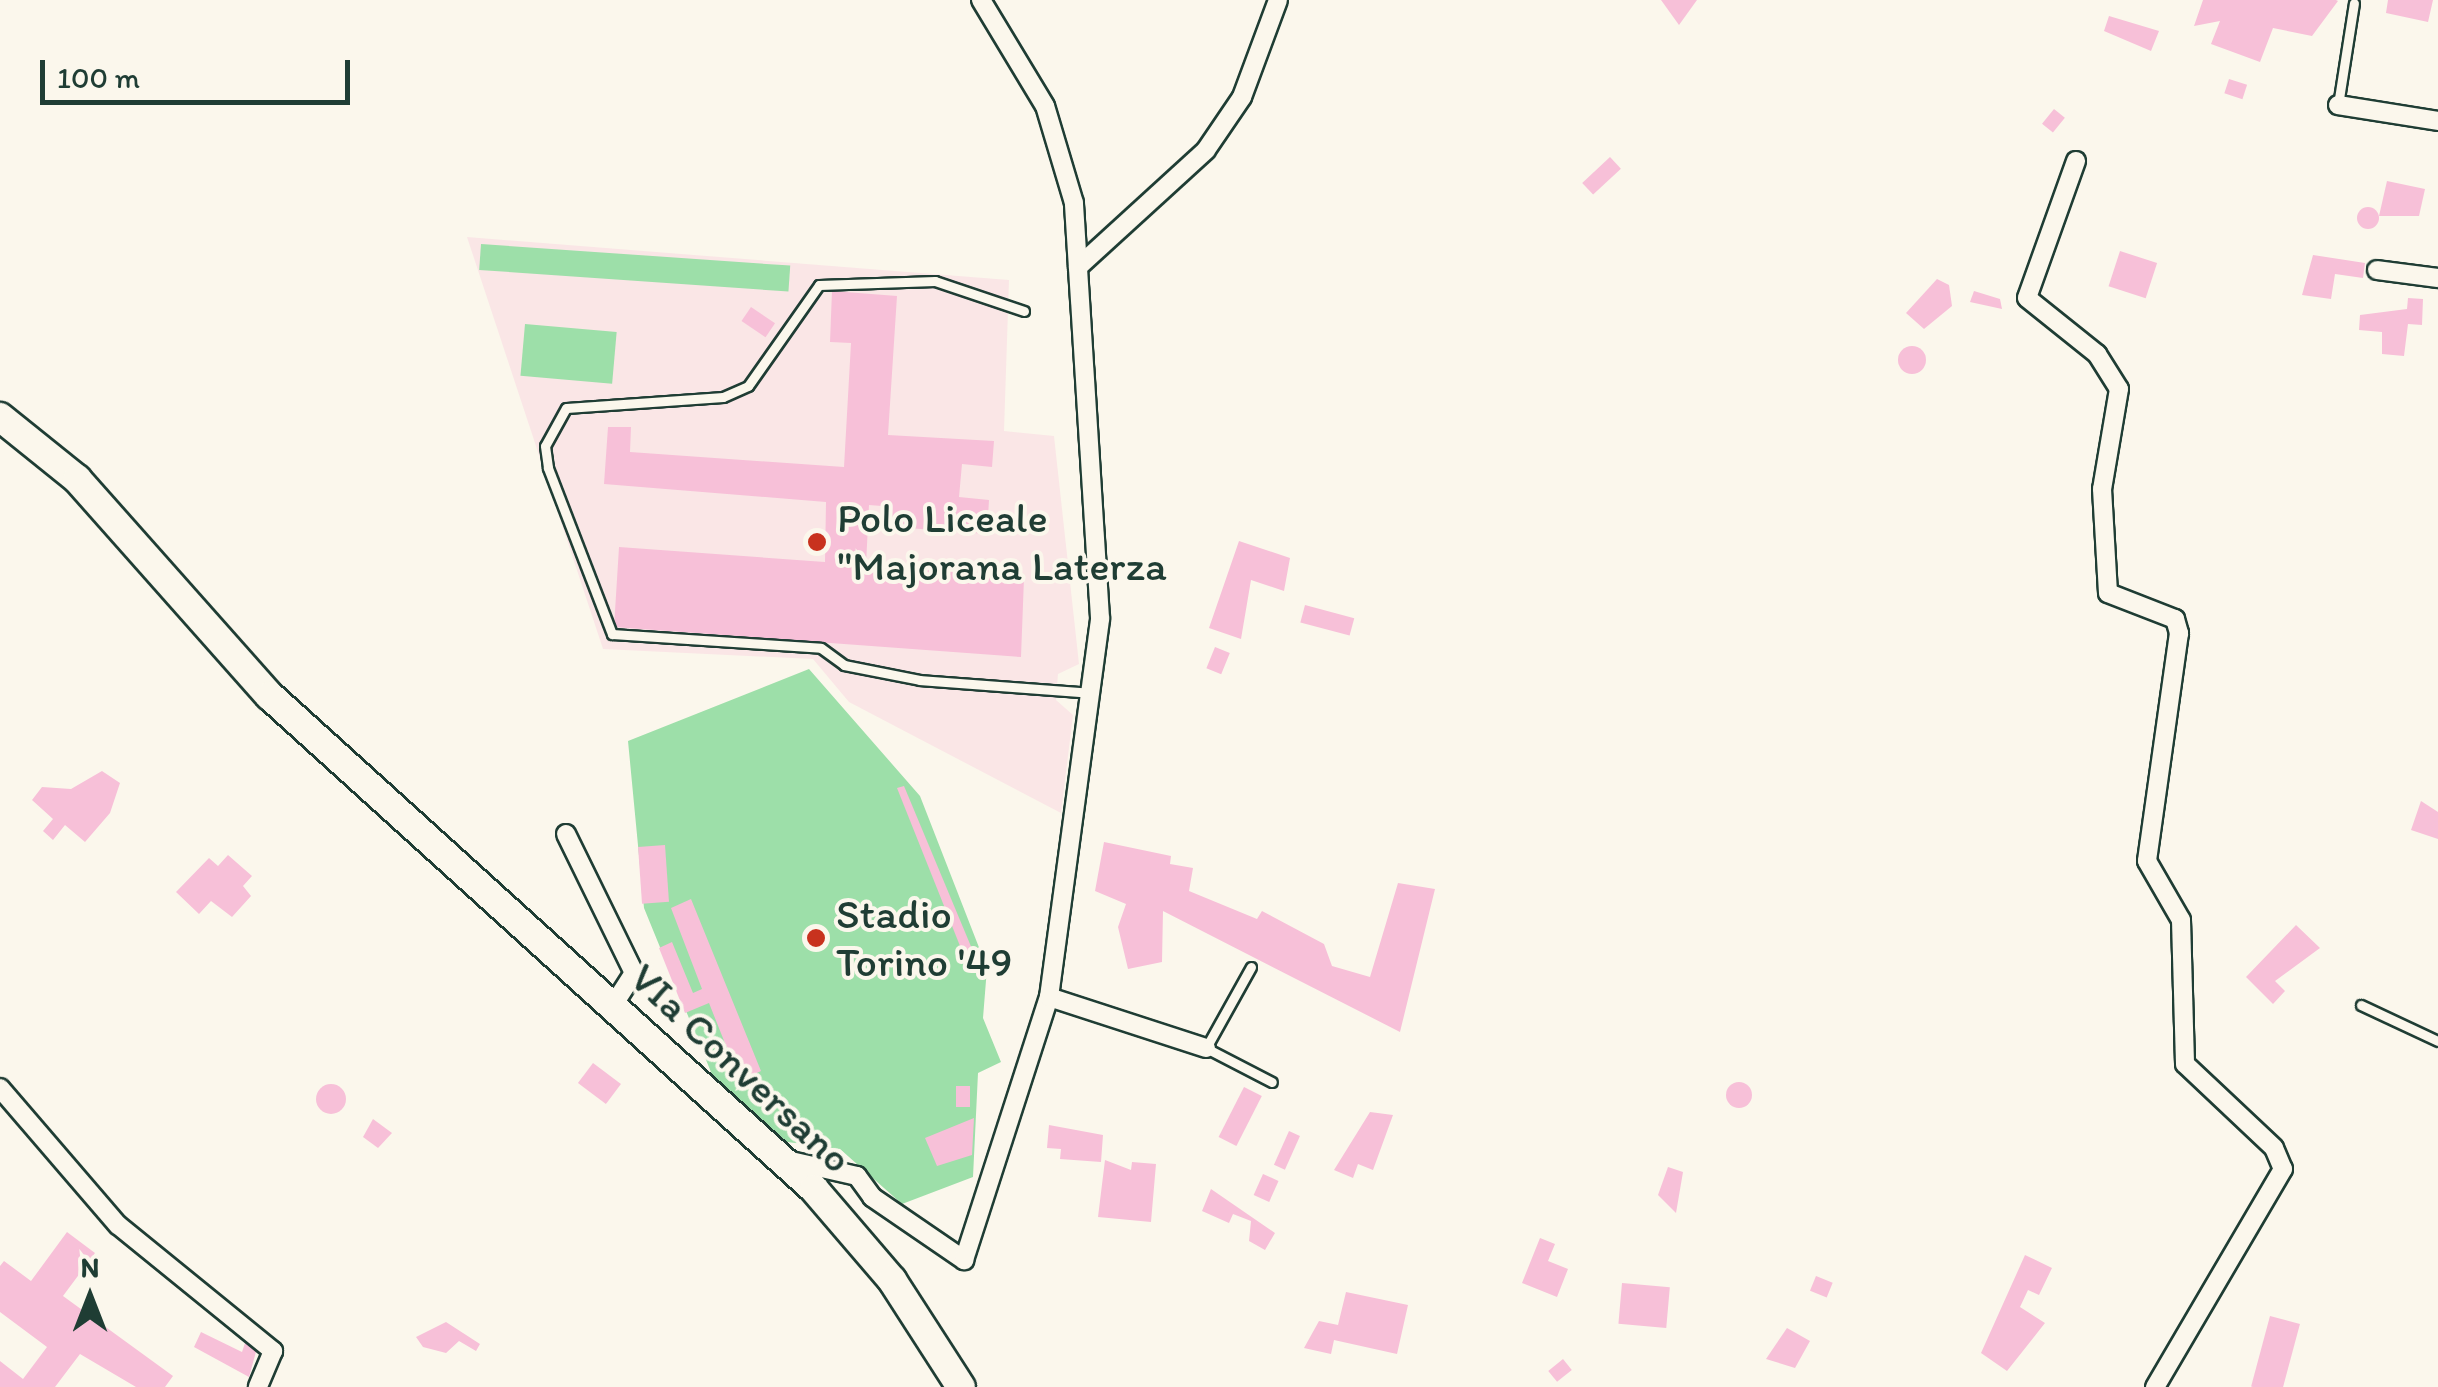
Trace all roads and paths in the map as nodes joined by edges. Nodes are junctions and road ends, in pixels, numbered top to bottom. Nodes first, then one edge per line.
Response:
1 (981, 0) edge
2 (1278, 0) edge
3 (2354, 3) dead end
4 (2338, 104) joint
5 (2438, 121) edge
6 (2076, 161) dead end
7 (1078, 268) junction
8 (2377, 270) dead end
9 (2438, 278) edge
10 (1024, 311) dead end
11 (0, 417) edge
12 (1092, 693) junction
13 (566, 834) dead end
14 (1251, 967) dead end
15 (1049, 997) junction
16 (614, 1004) junction
17 (2362, 1005) dead end
18 (2438, 1041) edge
19 (1206, 1048) junction
20 (1272, 1082) dead end
21 (0, 1088) edge
22 (782, 1159) junction
23 (258, 1387) edge
24 (961, 1387) edge
25 (2155, 1387) edge

1 - 7 street
2 - 7 street
3 - 4 lane
4 - 5 street
6 - 25 street
7 - 12 street
8 - 9 street
10 - 12 lane
11 - 16 main road, VIa Conversano
12 - 15 street
13 - 16 street
14 - 19 lane
15 - 19 street
15 - 22 street
16 - 22 main road, VIa Conversano
17 - 18 lane
19 - 20 lane
21 - 23 street
22 - 24 main road, VIa Conversano

